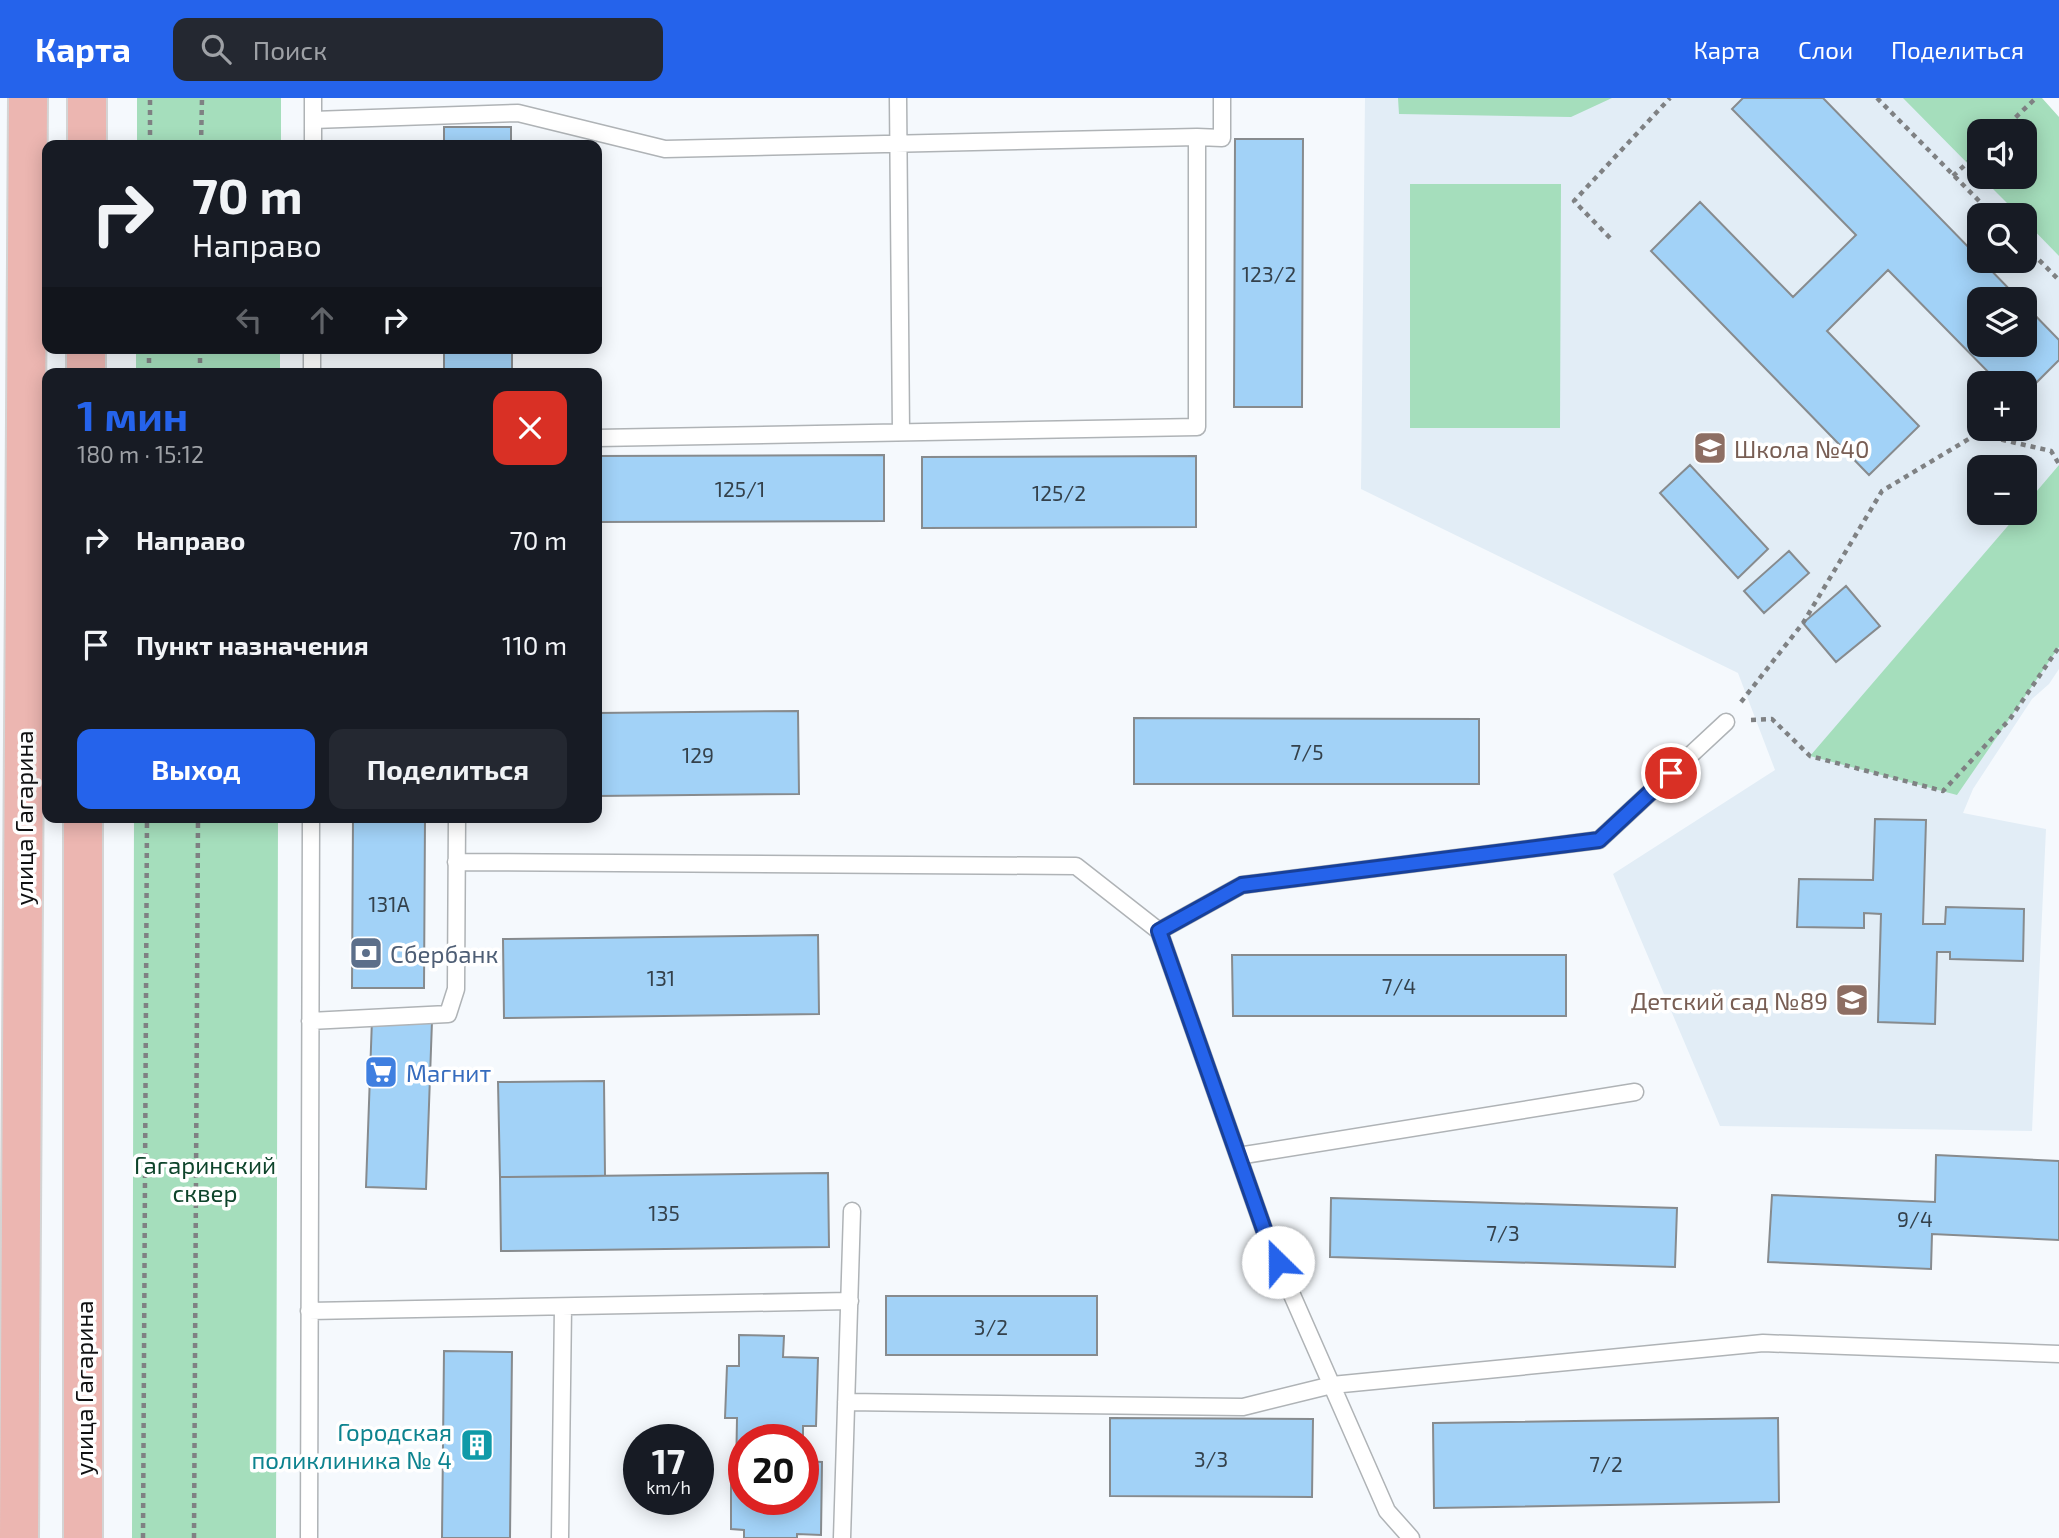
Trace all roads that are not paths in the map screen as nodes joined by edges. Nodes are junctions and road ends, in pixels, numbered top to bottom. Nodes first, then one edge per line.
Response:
1 (28, 98) edge
2 (88, 98) edge
3 (313, 98) edge
4 (898, 98) edge
5 (1222, 98) edge
6 (313, 120) junction
7 (1197, 137) junction
8 (87, 140) edge
9 (313, 140) edge
10 (898, 144) junction
11 (901, 432) junction
12 (602, 438) edge
13 (1726, 722) road end
14 (83, 823) edge
15 (311, 823) edge
16 (457, 823) edge
17 (456, 862) junction
18 (1159, 931) junction
19 (310, 1021) junction
20 (1635, 1092) dead end
21 (1238, 1156) junction
22 (852, 1210) dead end
23 (850, 1301) junction
24 (563, 1307) junction
25 (309, 1311) junction
26 (2059, 1354) edge
27 (1332, 1385) junction
28 (846, 1402) junction
29 (19, 1538) edge
30 (83, 1538) edge
31 (309, 1538) edge
32 (559, 1538) edge
33 (842, 1538) edge
34 (1411, 1538) edge

1 - 29 main road, улица Гагарина
2 - 8 main road
3 - 6 lane
4 - 10 lane
5 - 7 lane
6 - 9 lane
6 - 10 lane
7 - 10 lane
7 - 11 lane
10 - 11 lane
11 - 12 lane
13 - 18 lane
14 - 30 main road, улица Гагарина
15 - 19 lane
16 - 17 lane
17 - 18 lane
17 - 19 lane
18 - 21 lane
19 - 25 lane
20 - 21 lane
21 - 27 lane
22 - 23 lane
23 - 24 lane
23 - 28 lane
24 - 25 lane
24 - 32 lane
25 - 31 lane
26 - 27 lane
27 - 28 lane
27 - 34 lane
28 - 33 lane

